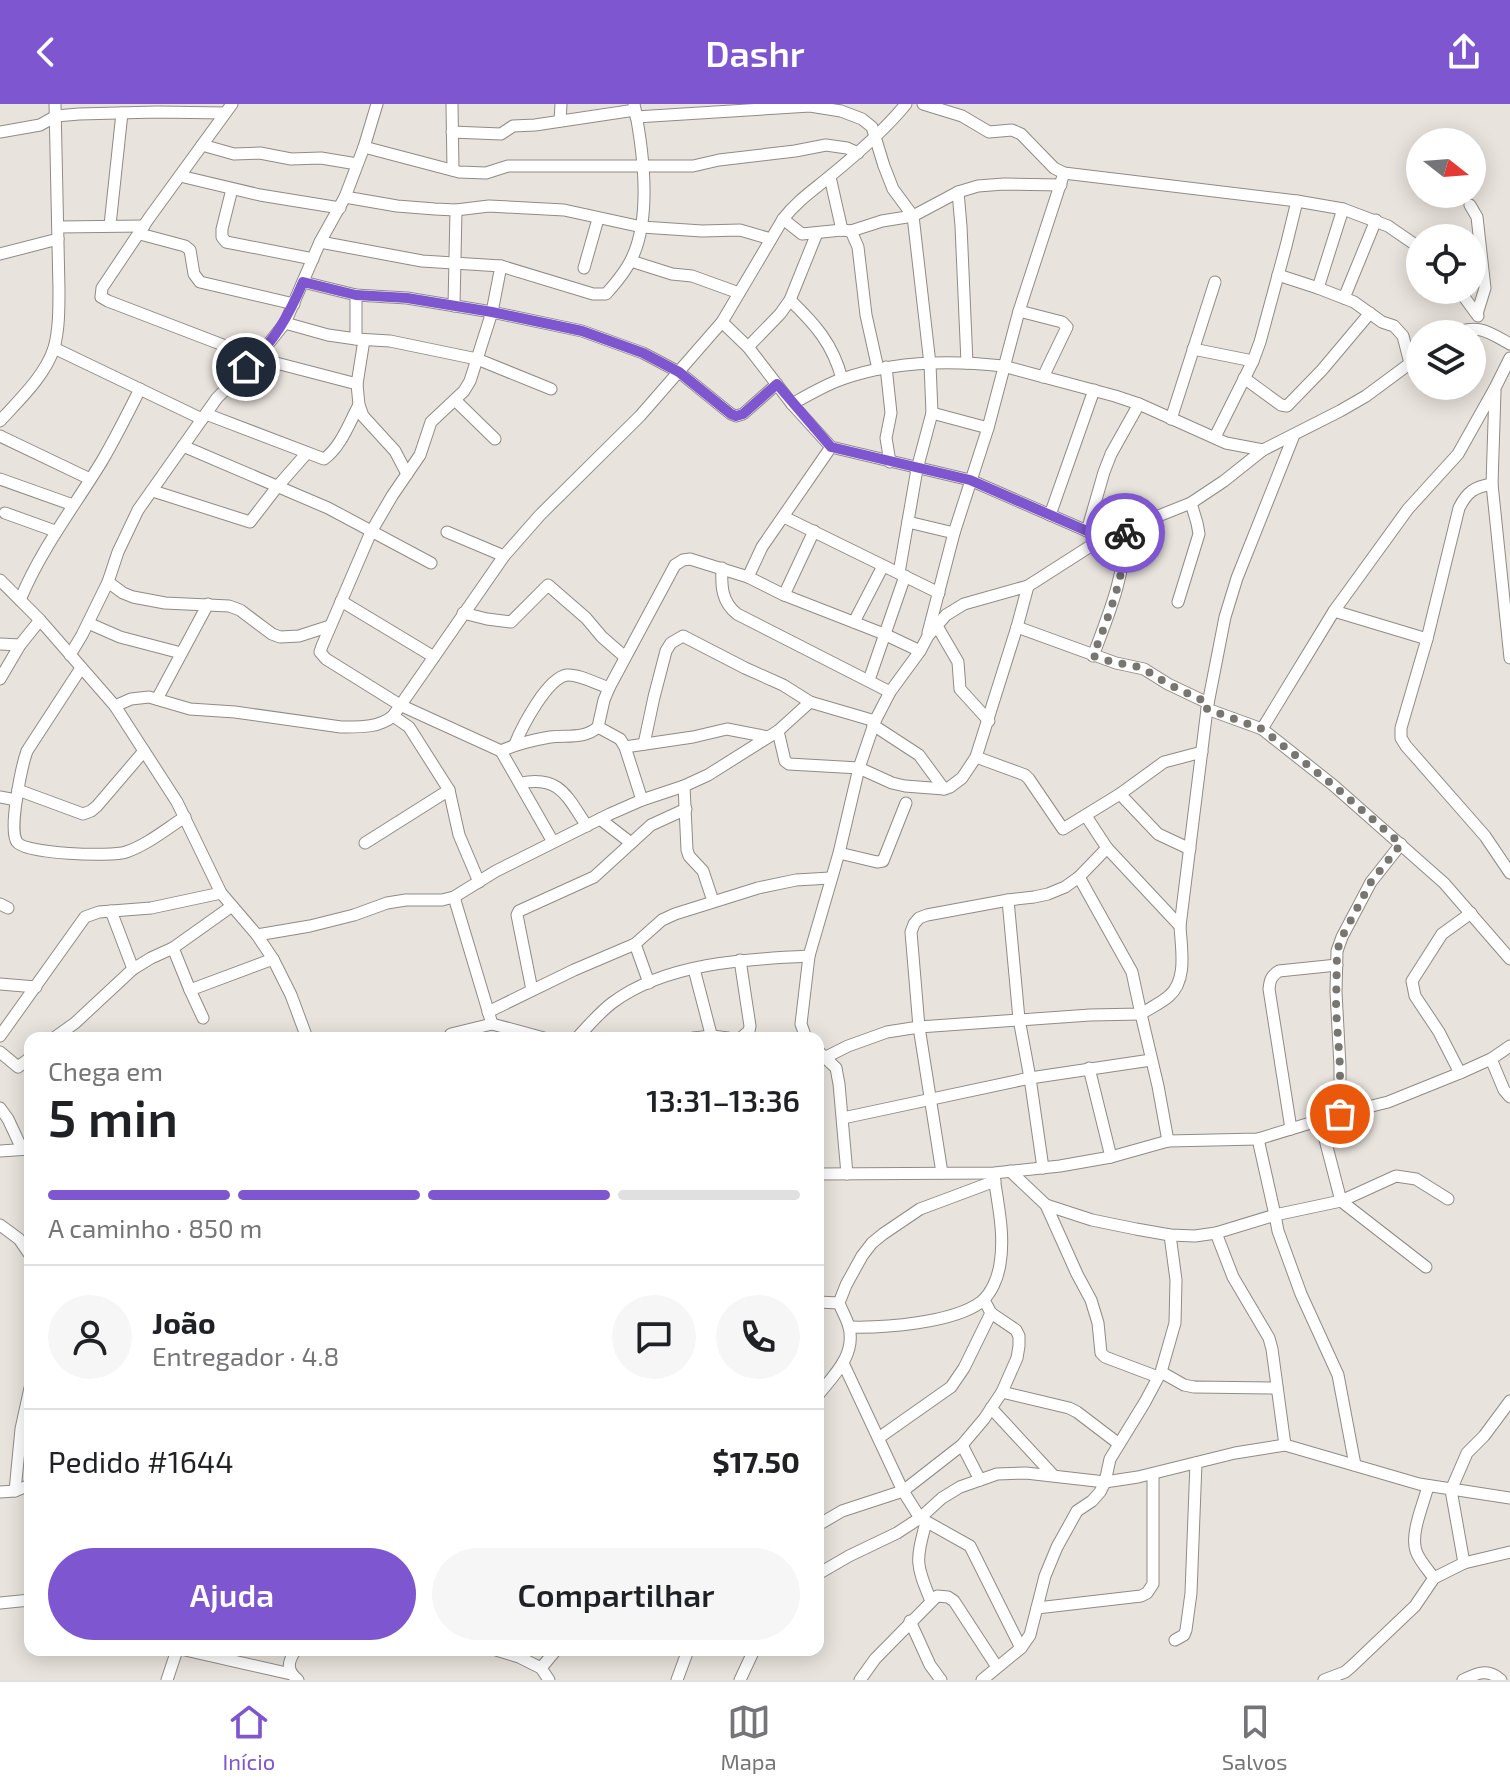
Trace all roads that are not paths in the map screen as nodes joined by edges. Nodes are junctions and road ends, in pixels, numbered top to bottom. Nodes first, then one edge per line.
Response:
1 (377, 104) edge
2 (452, 104) edge
3 (561, 104) edge
4 (906, 104) edge
5 (923, 104) edge
6 (228, 109) edge
7 (56, 110) edge
8 (635, 110) edge
9 (122, 113) junction
10 (560, 121) junction
11 (0, 132) edge
12 (452, 132) junction
13 (876, 136) junction
14 (202, 145) junction
15 (364, 147) junction
16 (858, 153) junction
17 (357, 164) junction
18 (642, 165) junction
19 (453, 170) junction
20 (180, 176) junction
21 (830, 177) junction
22 (1062, 179) junction
23 (232, 189) junction
24 (958, 192) junction
25 (1297, 201) junction
26 (343, 202) junction
27 (1472, 208) edge
28 (1343, 209) junction
29 (456, 210) junction
30 (913, 216) junction
31 (598, 219) junction
32 (783, 219) junction
33 (1376, 220) junction
34 (110, 225) junction
35 (642, 227) junction
36 (867, 227) junction
37 (142, 230) junction
38 (847, 231) junction
39 (58, 233) junction
40 (817, 233) junction
41 (1406, 237) edge
42 (771, 239) junction
43 (320, 242) junction
44 (858, 247) junction
45 (0, 254) edge
46 (313, 259) junction
47 (631, 261) junction
48 (454, 262) junction
49 (501, 266) junction
50 (584, 268) dead end
51 (1278, 275) junction
52 (303, 282) junction
53 (1215, 282) dead end
54 (1318, 288) junction
55 (739, 293) junction
56 (356, 295) junction
57 (1344, 298) junction
58 (790, 300) junction
59 (294, 304) junction
60 (1470, 304) edge
61 (454, 306) junction
62 (1019, 311) junction
63 (492, 312) junction
64 (1370, 313) junction
65 (1477, 314) junction
66 (1479, 320) edge
67 (722, 322) junction
68 (285, 323) junction
69 (1486, 330) edge
70 (360, 340) junction
71 (1406, 342) edge
72 (1510, 344) edge
73 (748, 347) junction
74 (54, 348) junction
75 (1193, 349) junction
76 (257, 358) junction
77 (1510, 358) edge
78 (477, 359) junction
79 (1253, 361) junction
80 (967, 363) junction
81 (930, 364) junction
82 (1003, 366) junction
83 (1406, 366) edge
84 (882, 368) junction
85 (679, 372) junction
86 (1043, 377) junction
87 (1244, 378) junction
88 (842, 379) junction
89 (357, 384) junction
90 (777, 384) junction
91 (1495, 388) junction
92 (140, 389) junction
93 (551, 389) dead end
94 (1094, 390) junction
95 (455, 400) junction
96 (792, 404) junction
97 (1139, 404) junction
98 (359, 405) junction
99 (932, 413) junction
100 (204, 417) junction
101 (1171, 419) junction
102 (0, 421) edge
103 (988, 428) junction
104 (1294, 435) junction
105 (0, 436) edge
106 (1215, 437) junction
107 (495, 439) dead end
108 (183, 446) junction
109 (831, 447) junction
110 (1263, 450) junction
111 (306, 454) junction
112 (890, 462) junction
113 (917, 469) junction
114 (407, 474) junction
115 (0, 479) edge
116 (90, 479) junction
117 (970, 480) junction
118 (1492, 484) junction
119 (277, 487) junction
120 (153, 491) junction
121 (1191, 503) junction
122 (73, 505) junction
123 (5, 513) dead end
124 (1050, 515) junction
125 (784, 517) junction
126 (908, 522) junction
127 (1125, 530) junction
128 (55, 531) junction
129 (814, 531) junction
130 (1087, 531) junction
131 (371, 532) junction
132 (447, 532) dead end
133 (954, 533) junction
134 (1103, 538) junction
135 (504, 556) junction
136 (431, 563) dead end
137 (883, 566) junction
138 (722, 568) junction
139 (902, 575) junction
140 (748, 577) junction
141 (0, 580) edge
142 (108, 582) junction
143 (1028, 586) junction
144 (939, 593) junction
145 (784, 595) junction
146 (20, 600) junction
147 (341, 601) junction
148 (1178, 602) dead end
149 (208, 604) junction
150 (1334, 611) junction
151 (463, 613) junction
152 (40, 620) junction
153 (854, 622) junction
154 (88, 623) junction
155 (330, 626) junction
156 (937, 626) junction
157 (1017, 627) junction
158 (884, 634) junction
159 (928, 636) junction
160 (1427, 639) junction
161 (0, 644) edge
162 (20, 645) junction
163 (920, 651) junction
164 (181, 653) junction
165 (70, 655) junction
166 (1093, 656) junction
167 (434, 657) junction
168 (625, 657) junction
169 (1510, 658) edge
170 (81, 668) junction
171 (0, 679) edge
172 (869, 680) junction
173 (609, 688) junction
174 (890, 692) junction
175 (157, 699) junction
176 (810, 702) junction
177 (115, 706) junction
178 (1207, 706) junction
179 (397, 711) junction
180 (989, 721) junction
181 (874, 723) junction
182 (598, 727) junction
183 (1262, 729) junction
184 (773, 734) junction
185 (515, 744) junction
186 (644, 744) junction
187 (625, 747) junction
188 (144, 751) junction
189 (501, 751) junction
190 (1202, 752) junction
191 (976, 757) junction
192 (859, 768) junction
193 (521, 783) junction
194 (684, 786) junction
195 (944, 789) junction
196 (449, 790) junction
197 (1120, 794) junction
198 (17, 795) junction
199 (0, 797) edge
200 (642, 800) junction
201 (906, 803) dead end
202 (686, 809) junction
203 (1086, 816) junction
204 (185, 817) junction
205 (600, 819) junction
206 (587, 826) junction
207 (553, 842) junction
208 (365, 843) dead end
209 (631, 843) junction
210 (1401, 844) junction
211 (1107, 848) junction
212 (1190, 849) junction
213 (839, 853) junction
214 (1510, 873) edge
215 (1079, 877) junction
216 (830, 878) junction
217 (479, 882) junction
218 (221, 893) junction
219 (454, 897) junction
220 (1008, 900) junction
221 (713, 901) junction
222 (232, 906) junction
223 (111, 911) junction
224 (1471, 913) junction
225 (1180, 926) junction
226 (257, 935) junction
227 (635, 944) junction
228 (173, 948) junction
229 (809, 956) junction
230 (273, 959) junction
231 (1510, 959) edge
232 (740, 960) junction
233 (1337, 965) junction
234 (133, 969) junction
235 (694, 969) junction
236 (649, 983) junction
237 (0, 984) edge
238 (36, 987) junction
239 (190, 990) junction
240 (532, 990) junction
241 (1141, 1014) junction
242 (203, 1018) dead end
243 (490, 1018) junction
244 (1019, 1019) junction
245 (919, 1027) junction
246 (62, 1032) edge
247 (305, 1032) edge
248 (456, 1032) edge
249 (528, 1032) edge
250 (583, 1032) edge
251 (711, 1032) edge
252 (748, 1032) edge
253 (804, 1032) edge
254 (0, 1036) edge
255 (1510, 1046) edge
256 (0, 1052) edge
257 (824, 1053) edge
258 (824, 1056) edge
259 (1491, 1059) junction
260 (1151, 1060) junction
261 (24, 1062) edge
262 (1089, 1068) junction
263 (1460, 1073) junction
264 (1030, 1078) junction
265 (1510, 1097) edge
266 (931, 1100) junction
267 (0, 1108) edge
268 (1340, 1114) junction
269 (843, 1118) junction
270 (1320, 1120) junction
271 (1291, 1129) junction
272 (1258, 1139) junction
273 (1168, 1141) junction
274 (24, 1146) edge
275 (24, 1149) edge
276 (0, 1151) edge
277 (1111, 1157) junction
278 (1043, 1168) junction
279 (1010, 1171) junction
280 (942, 1173) junction
281 (824, 1174) edge
282 (847, 1174) junction
283 (994, 1177) junction
284 (1448, 1199) dead end
285 (1341, 1201) junction
286 (1046, 1205) junction
287 (1275, 1215) junction
288 (0, 1225) edge
289 (1216, 1233) junction
290 (1170, 1235) junction
291 (24, 1246) edge
292 (1426, 1267) dead end
293 (984, 1300) junction
294 (824, 1302) edge
295 (839, 1303) junction
296 (991, 1313) junction
297 (849, 1327) junction
298 (843, 1363) junction
299 (1159, 1374) junction
300 (824, 1387) edge
301 (1277, 1388) junction
302 (1002, 1392) junction
303 (1510, 1401) edge
304 (991, 1408) junction
305 (24, 1415) edge
306 (880, 1437) junction
307 (1119, 1444) junction
308 (962, 1445) junction
309 (1285, 1445) junction
310 (1196, 1463) junction
311 (1355, 1465) junction
312 (1153, 1474) junction
313 (1053, 1475) junction
314 (980, 1480) junction
315 (1105, 1482) junction
316 (1428, 1486) junction
317 (24, 1487) edge
318 (1451, 1490) junction
319 (15, 1491) junction
320 (903, 1491) junction
321 (0, 1492) edge
322 (1510, 1498) edge
323 (923, 1520) junction
324 (824, 1522) edge
325 (1510, 1552) edge
326 (1464, 1563) junction
327 (824, 1571) edge
328 (1434, 1578) junction
329 (24, 1601) edge
330 (931, 1601) junction
331 (0, 1603) edge
332 (1037, 1608) junction
333 (910, 1621) junction
334 (1175, 1640) dead end
335 (1021, 1648) junction
336 (175, 1656) edge
337 (209, 1656) edge
338 (292, 1656) edge
339 (516, 1656) edge
340 (551, 1656) edge
341 (686, 1656) edge
342 (751, 1656) edge
343 (997, 1667) junction
344 (541, 1668) junction
345 (295, 1677) edge
346 (167, 1680) edge
347 (549, 1680) edge
348 (677, 1680) edge
349 (740, 1680) edge
350 (860, 1680) edge
351 (941, 1680) edge
352 (982, 1680) edge
353 (1324, 1680) edge
354 (1463, 1680) edge
355 (1501, 1680) edge

1 - 15 street
2 - 12 street
3 - 10 street
4 - 13 street
5 - 22 street
6 - 9 street
6 - 14 street
7 - 9 street
7 - 11 street
7 - 39 street
8 - 10 street
8 - 13 street
8 - 18 street
9 - 34 street
10 - 12 street
12 - 19 street
13 - 16 street
13 - 30 street
14 - 17 street
14 - 20 street
15 - 17 street
15 - 19 street
16 - 18 street
16 - 21 street
17 - 26 street
18 - 19 street
18 - 35 street
20 - 23 street
20 - 37 street
21 - 32 street
21 - 38 street
22 - 24 street
22 - 25 street
22 - 62 street
23 - 26 street
23 - 46 street
24 - 30 street
24 - 80 street
25 - 28 street
25 - 51 street
26 - 29 street
26 - 43 street
27 - 65 street
28 - 33 street
28 - 54 street
29 - 31 street
29 - 48 street
30 - 36 street
30 - 81 street
31 - 35 street
31 - 50 street
32 - 40 street
32 - 42 street
33 - 41 street
33 - 57 street
34 - 37 street
34 - 39 street
35 - 42 street
35 - 47 street
36 - 38 street
36 - 44 street
37 - 59 street
37 - 76 street
38 - 40 street
38 - 44 street
39 - 45 street
39 - 74 street
40 - 58 street
42 - 55 street
43 - 46 street
43 - 48 street
44 - 84 street
46 - 52 street
47 - 49 street
47 - 55 street
48 - 49 street
48 - 61 street
49 - 63 street
51 - 54 street
51 - 79 street
52 - 56 street
52 - 59 street
53 - 75 street
54 - 57 street
55 - 67 street
56 - 61 street
56 - 70 street
57 - 64 street
58 - 73 street
58 - 88 street
59 - 68 street
60 - 65 street
61 - 63 street
62 - 82 street
62 - 86 street
63 - 78 street
63 - 85 street
64 - 71 street
64 - 87 street
65 - 66 street
67 - 73 street
67 - 85 street
68 - 70 street
68 - 76 street
69 - 72 street
70 - 78 street
70 - 89 street
73 - 90 street
74 - 92 street
74 - 102 street
75 - 79 street
75 - 101 street
76 - 89 street
76 - 100 street
77 - 91 street
78 - 93 street
78 - 95 street
79 - 87 street
80 - 81 street
80 - 82 street
81 - 84 street
81 - 99 street
82 - 86 street
82 - 103 street
83 - 104 street
84 - 88 street
84 - 112 street
85 - 90 street
85 - 135 street
86 - 94 street
87 - 106 street
88 - 96 street
89 - 98 street
90 - 96 street
91 - 118 street
91 - 150 street
92 - 100 street
92 - 116 street
94 - 97 street
94 - 124 street
95 - 107 street
95 - 114 street
96 - 109 street
97 - 101 street
97 - 130 street
98 - 111 street
98 - 114 street
99 - 103 street
99 - 113 street
100 - 108 street
100 - 111 street
101 - 106 street
103 - 117 street
104 - 110 street
104 - 178 street
105 - 116 street
106 - 110 street
108 - 119 street
108 - 120 street
109 - 112 street
109 - 125 street
110 - 121 street
111 - 119 street
112 - 113 street
113 - 117 street
113 - 126 street
114 - 131 street
115 - 122 street
116 - 122 street
117 - 124 street
117 - 133 street
118 - 160 street
118 - 169 street
119 - 120 street
119 - 131 street
120 - 142 street
121 - 127 street
121 - 148 street
122 - 128 street
123 - 128 street
124 - 130 street
125 - 129 street
125 - 140 street
126 - 133 street
126 - 139 street
127 - 134 street
127 - 166 street
128 - 146 street
129 - 137 street
129 - 145 street
130 - 134 street
131 - 136 street
131 - 147 street
132 - 135 street
133 - 144 street
134 - 143 street
135 - 151 street
137 - 139 street
137 - 153 street
138 - 140 street
138 - 168 street
138 - 172 street
139 - 144 street
139 - 158 street
140 - 145 street
141 - 146 street
142 - 149 street
142 - 154 street
143 - 156 street
143 - 157 street
144 - 159 street
145 - 153 street
146 - 152 street
147 - 155 street
147 - 167 street
149 - 155 street
149 - 164 street
150 - 160 street
150 - 183 street
151 - 167 street
151 - 168 street
152 - 162 street
152 - 165 street
153 - 158 street
154 - 164 street
154 - 165 street
155 - 179 street
156 - 159 street
156 - 180 street
157 - 166 street
157 - 180 street
158 - 163 street
158 - 172 street
159 - 163 street
160 - 214 street
161 - 162 street
162 - 171 street
163 - 174 street
164 - 175 street
165 - 170 street
166 - 178 street
167 - 179 street
168 - 173 street
170 - 177 street
170 - 198 street
172 - 174 street
173 - 182 street
173 - 185 street
174 - 181 street
175 - 177 street
175 - 179 street
176 - 181 street
176 - 184 street
176 - 186 street
177 - 188 street
178 - 183 street
178 - 190 street
179 - 189 street
179 - 196 street
180 - 191 street
181 - 192 street
181 - 195 street
182 - 185 street
182 - 187 street
183 - 210 street
184 - 186 street
184 - 192 street
184 - 194 street
185 - 189 street
186 - 187 street
187 - 200 street
188 - 198 street
188 - 204 street
189 - 193 street
190 - 197 street
190 - 212 street
191 - 195 street
191 - 203 street
192 - 195 street
192 - 213 street
193 - 206 street
193 - 207 street
194 - 200 street
194 - 202 street
196 - 208 street
196 - 217 street
197 - 203 street
197 - 212 street
198 - 199 street
198 - 204 street
200 - 205 street
201 - 213 street
202 - 209 street
202 - 221 street
203 - 211 street
204 - 218 street
205 - 206 street
205 - 209 street
206 - 207 street
207 - 217 street
209 - 240 street
210 - 224 street
210 - 233 street
211 - 215 street
211 - 225 street
212 - 225 street
213 - 216 street
215 - 220 street
215 - 241 street
216 - 221 street
216 - 229 street
217 - 219 street
218 - 222 street
218 - 223 street
219 - 226 street
219 - 243 street
220 - 244 street
220 - 245 street
221 - 227 street
222 - 226 street
222 - 228 street
223 - 234 street
223 - 238 street
224 - 231 street
224 - 263 street
225 - 241 street
226 - 230 street
227 - 236 street
227 - 240 street
228 - 234 street
228 - 239 street
229 - 232 street
229 - 253 street
230 - 239 street
230 - 247 street
232 - 235 street
232 - 252 street
233 - 268 street
233 - 271 street
234 - 246 street
235 - 236 street
235 - 251 street
236 - 250 street
237 - 238 street
238 - 254 street
239 - 242 street
240 - 243 street
241 - 244 street
241 - 260 street
243 - 248 street
243 - 249 street
244 - 245 street
244 - 264 street
245 - 257 street
245 - 266 street
255 - 259 street
256 - 261 street
258 - 269 street
259 - 263 street
259 - 265 street
260 - 262 street
260 - 273 street
262 - 264 street
262 - 277 street
263 - 268 street
264 - 266 street
264 - 278 street
266 - 269 street
266 - 280 street
267 - 274 street
268 - 270 street
269 - 282 street
270 - 271 street
270 - 285 street
271 - 272 street
272 - 273 street
272 - 287 street
273 - 277 street
275 - 276 street
277 - 278 street
278 - 279 street
279 - 283 street
279 - 286 street
280 - 282 street
280 - 283 street
281 - 282 street
283 - 293 street
283 - 295 street
284 - 285 street
285 - 287 street
285 - 292 street
286 - 290 street
286 - 299 street
287 - 289 street
287 - 311 street
288 - 291 street
289 - 290 street
289 - 301 street
290 - 299 street
293 - 296 street
293 - 297 street
294 - 295 street
295 - 297 street
296 - 302 street
296 - 306 street
297 - 298 street
298 - 300 street
298 - 306 street
299 - 301 street
299 - 307 street
301 - 309 street
302 - 304 street
302 - 307 street
303 - 318 street
304 - 308 street
304 - 313 street
305 - 319 street
306 - 320 street
307 - 315 street
308 - 314 street
308 - 320 street
309 - 310 street
309 - 311 street
310 - 312 street
310 - 334 street
311 - 316 street
312 - 315 street
312 - 332 street
313 - 314 street
313 - 315 street
314 - 323 street
315 - 332 street
316 - 318 street
316 - 328 street
317 - 319 street
318 - 322 street
318 - 326 street
319 - 321 street
320 - 323 street
320 - 324 street
323 - 327 street
323 - 330 street
323 - 335 street
325 - 326 street
326 - 328 street
328 - 353 street
329 - 331 street
330 - 333 street
330 - 343 street
332 - 335 street
333 - 350 street
333 - 351 street
335 - 343 street
336 - 346 street
337 - 345 street
338 - 345 street
339 - 344 street
340 - 344 street
341 - 348 street
342 - 349 street
343 - 352 street
344 - 347 street
354 - 355 street

